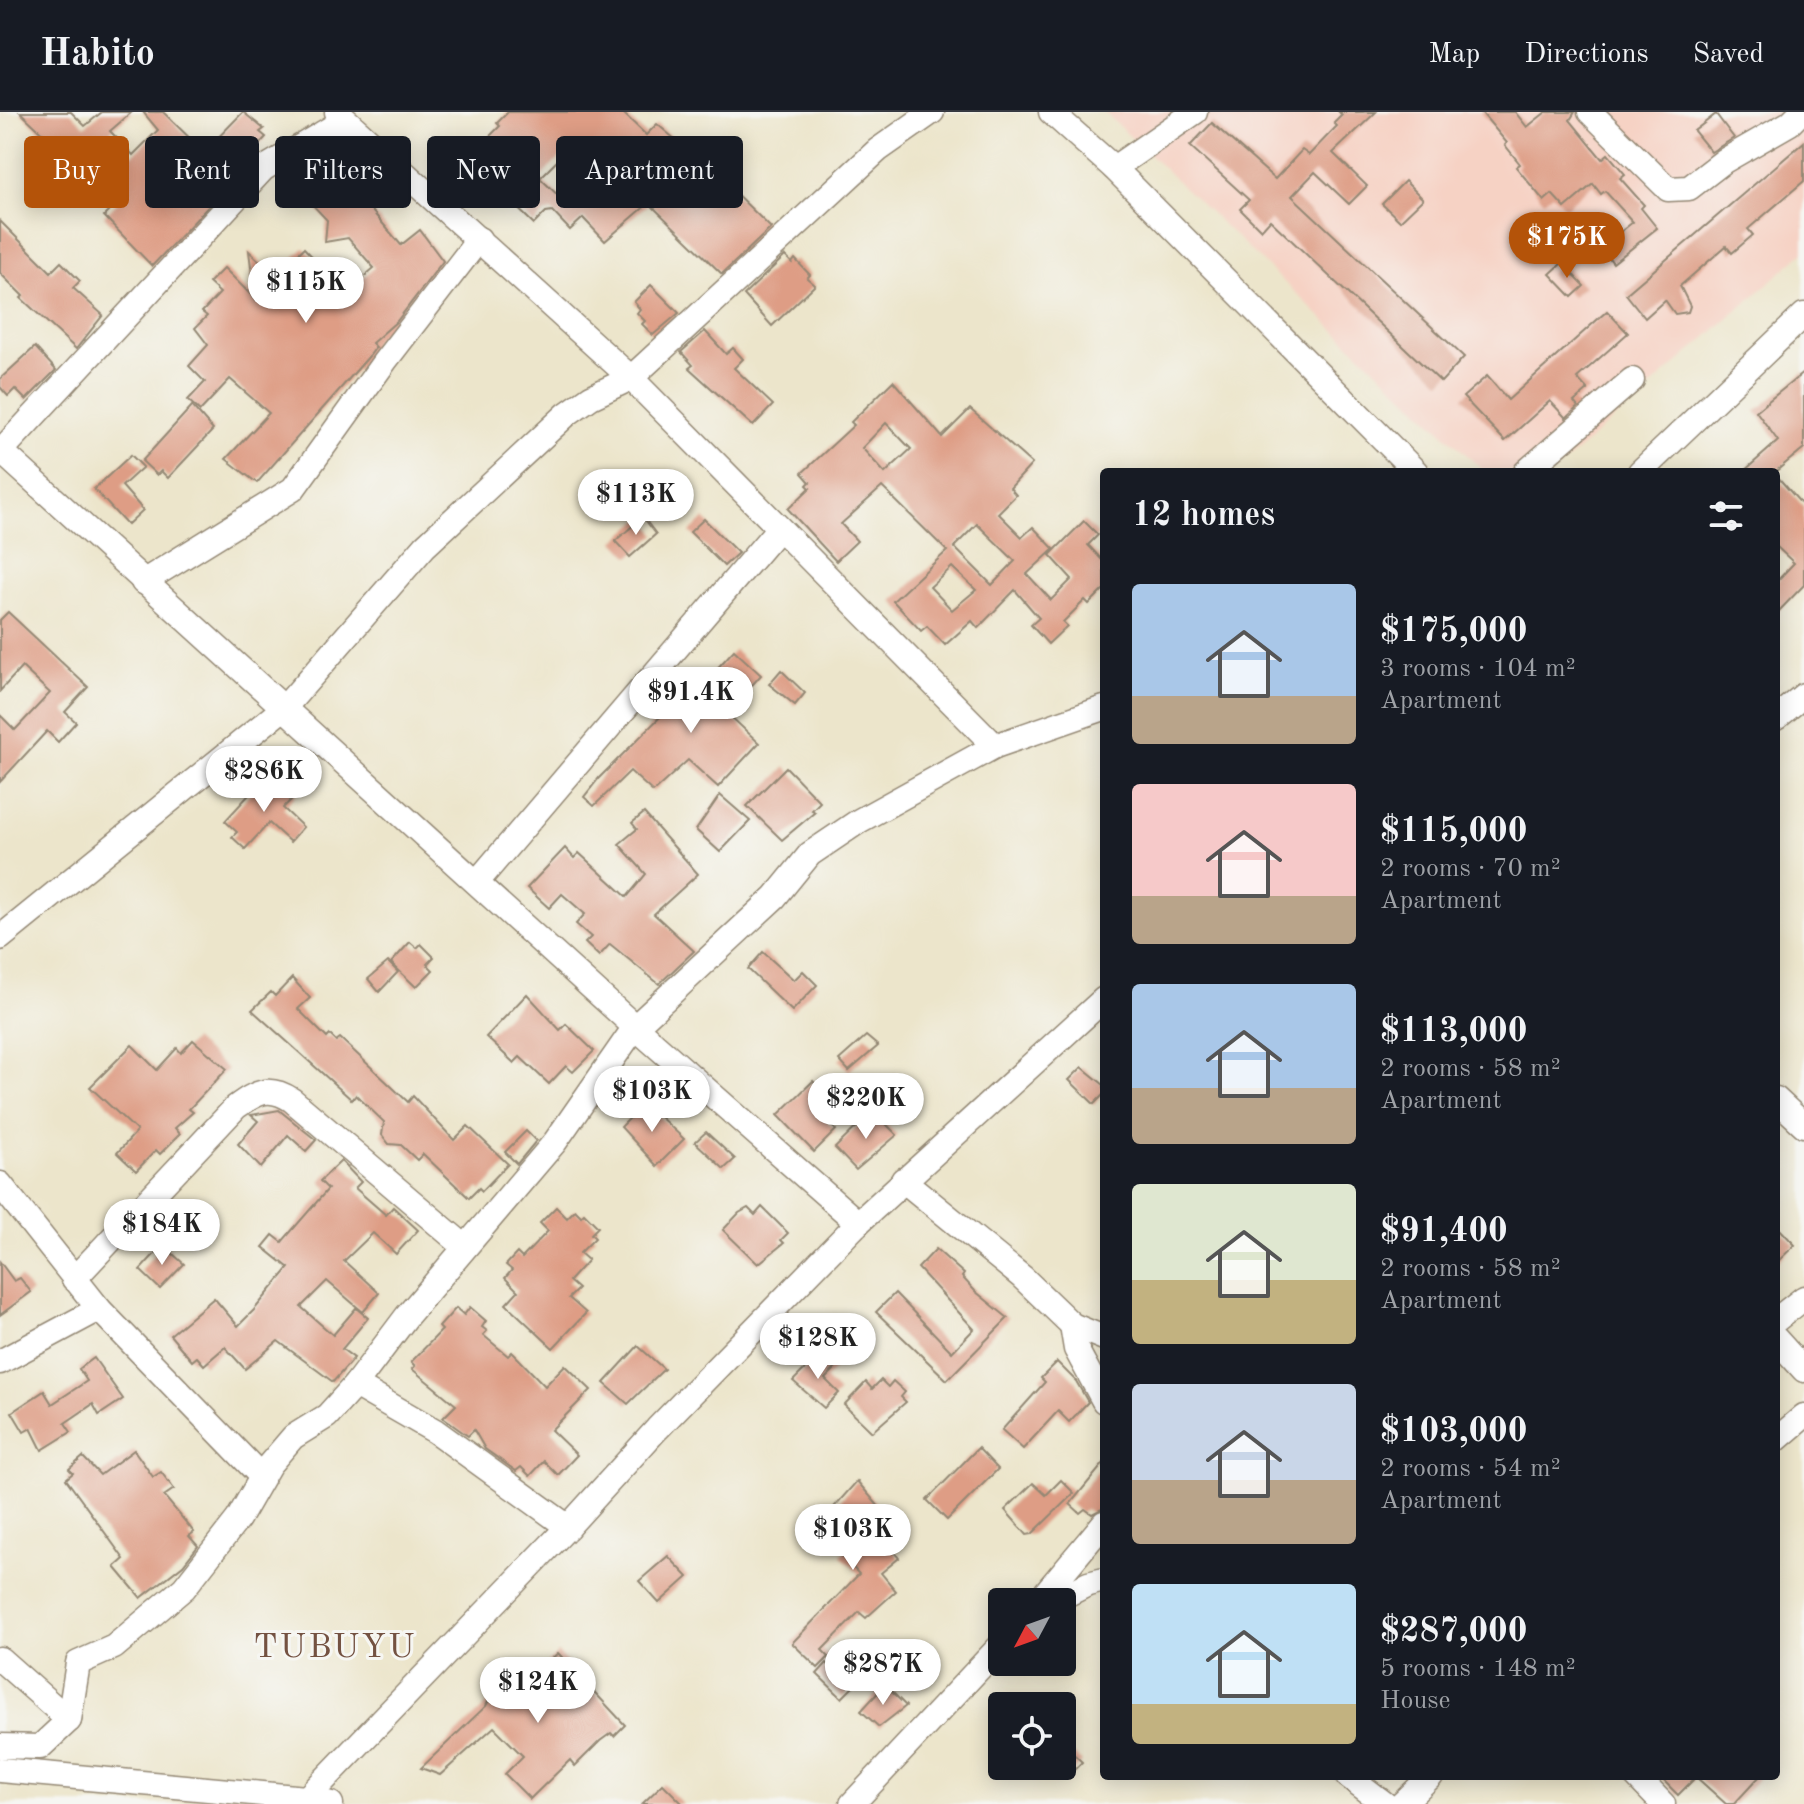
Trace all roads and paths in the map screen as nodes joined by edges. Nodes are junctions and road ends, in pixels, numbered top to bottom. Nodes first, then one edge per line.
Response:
1 (932, 112) edge
2 (1051, 112) edge
3 (1195, 112) edge
4 (1590, 112) edge
5 (1801, 112) edge
6 (340, 116) edge
7 (1114, 168) junction
8 (479, 239) junction
9 (1804, 315) edge
10 (631, 378) junction
11 (1632, 380) dead end
12 (1, 451) edge
13 (1412, 468) edge
14 (1531, 468) edge
15 (1644, 468) edge
16 (778, 529) junction
17 (143, 582) junction
18 (1804, 695) edge
19 (285, 707) junction
20 (1100, 709) edge
21 (1780, 715) edge
22 (995, 746) junction
23 (477, 882) junction
24 (0, 938) edge
25 (1100, 1003) edge
26 (635, 1027) junction
27 (1780, 1103) edge
28 (1804, 1125) edge
29 (903, 1180) junction
30 (0, 1184) edge
31 (858, 1223) junction
32 (465, 1247) junction
33 (74, 1279) junction
34 (1804, 1298) edge
35 (99, 1309) junction
36 (1780, 1317) edge
37 (1072, 1325) junction
38 (1100, 1336) edge
39 (1780, 1343) edge
40 (0, 1362) edge
41 (1804, 1370) edge
42 (355, 1385) junction
43 (1100, 1394) edge
44 (1804, 1416) edge
45 (1780, 1437) edge
46 (261, 1476) junction
47 (568, 1527) junction
48 (1100, 1530) edge
49 (1100, 1581) edge
50 (1050, 1588) edge
51 (1076, 1590) edge
52 (0, 1659) edge
53 (988, 1659) edge
54 (69, 1720) junction
55 (0, 1746) edge
56 (0, 1770) edge
57 (1353, 1780) edge
58 (1427, 1780) edge
59 (1640, 1780) edge
60 (303, 1801) edge
61 (331, 1804) edge
62 (852, 1804) edge
63 (1385, 1804) edge
64 (1402, 1804) edge
65 (1663, 1804) edge

1 - 10 street
2 - 7 street
3 - 7 street
4 - 5 street
6 - 8 street
6 - 12 street
7 - 13 street
8 - 10 street
8 - 17 street
9 - 15 street
10 - 16 street
10 - 19 street
11 - 14 street
12 - 17 street
16 - 22 street
16 - 23 street
17 - 19 street
18 - 21 street
19 - 23 street
19 - 24 street
20 - 22 street
22 - 26 street
23 - 26 street
25 - 29 street
26 - 31 street
26 - 32 street
27 - 28 street
29 - 31 street
29 - 37 street
30 - 33 street
31 - 47 street
32 - 33 street
32 - 42 street
33 - 35 street
34 - 36 street
35 - 40 street
35 - 46 street
37 - 38 street
37 - 43 street
39 - 41 street
42 - 46 street
42 - 47 street
44 - 45 street
46 - 54 street
47 - 60 street
48 - 50 street
49 - 51 street
52 - 54 street
53 - 62 street
54 - 55 street
56 - 60 street
57 - 63 street
58 - 64 street
59 - 65 street
60 - 61 street

